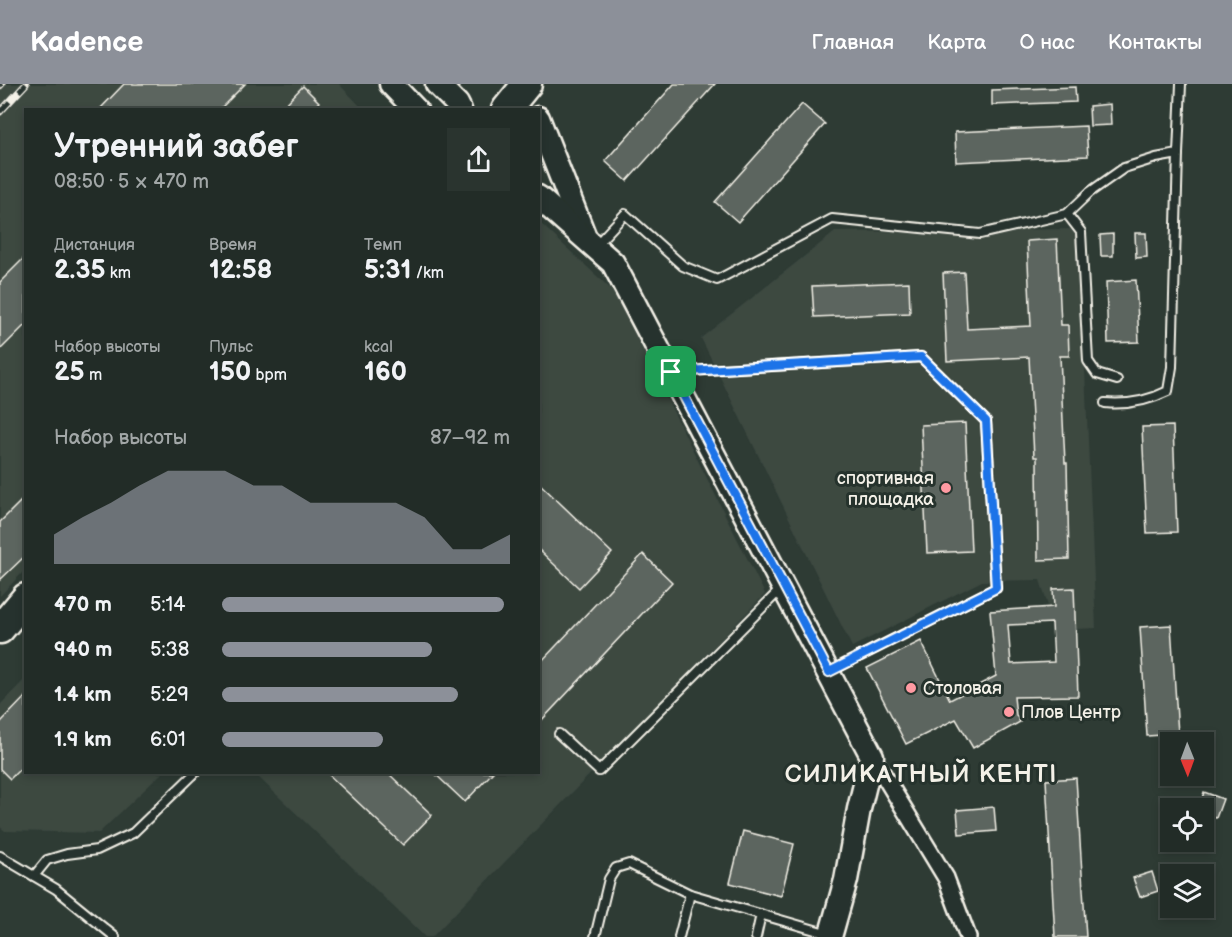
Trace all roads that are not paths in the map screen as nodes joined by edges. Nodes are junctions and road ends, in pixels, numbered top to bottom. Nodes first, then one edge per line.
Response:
1 (391, 84) edge
2 (437, 84) edge
3 (1181, 84) edge
4 (529, 94) edge
5 (414, 108) edge
6 (459, 108) edge
7 (509, 108) edge
8 (540, 123) edge
9 (1178, 154) junction
10 (540, 199) edge
11 (1067, 214) junction
12 (590, 243) junction
13 (671, 372) junction
14 (1117, 380) dead end
15 (1105, 402) dead end
16 (784, 586) junction
17 (24, 600) edge
18 (0, 629) edge
19 (829, 672) junction
20 (559, 734) dead end
21 (872, 756) junction
22 (194, 774) edge
23 (0, 856) edge
24 (34, 876) junction
25 (690, 894) junction
26 (761, 914) junction
27 (830, 936) edge
28 (115, 937) edge
29 (595, 937) edge
30 (679, 937) edge
31 (756, 937) edge
32 (968, 937) edge

1 - 5 main road
2 - 6 main road
3 - 9 lane
4 - 7 highway
8 - 12 main road
9 - 11 lane
9 - 15 lane
10 - 12 main road
11 - 12 lane
11 - 14 lane
12 - 13 main road
13 - 16 main road
13 - 19 lane
16 - 19 main road
16 - 20 lane
17 - 18 highway
19 - 21 main road
21 - 27 main road
21 - 32 street
22 - 24 lane
23 - 24 lane
24 - 28 lane
25 - 26 lane
25 - 29 lane
25 - 30 lane
26 - 27 lane
26 - 31 lane

